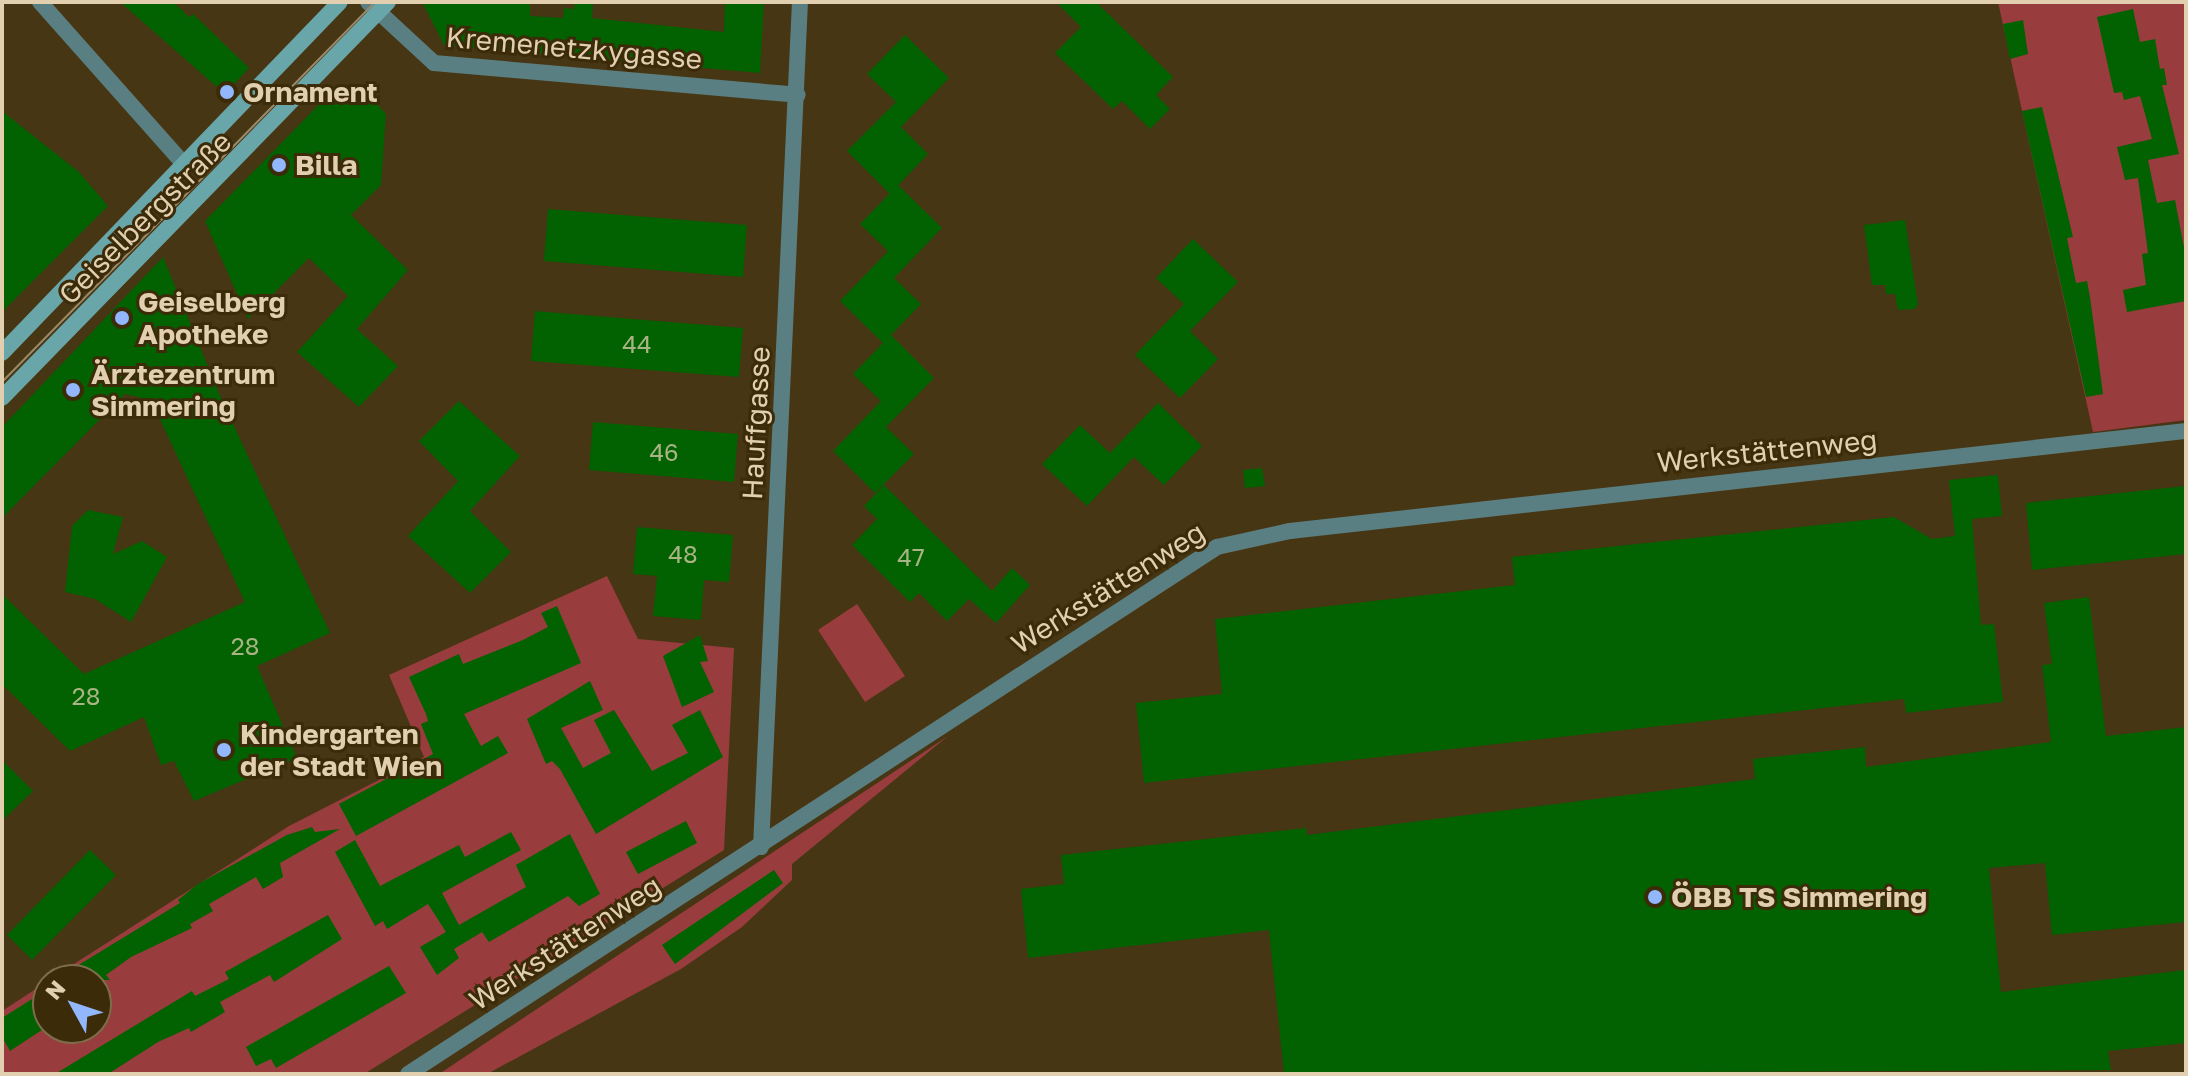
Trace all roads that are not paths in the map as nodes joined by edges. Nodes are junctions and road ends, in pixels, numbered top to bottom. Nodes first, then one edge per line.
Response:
1 (40, 2) edge
2 (340, 2) edge
3 (800, 2) edge
4 (378, 5) edge
5 (798, 95) junction
6 (184, 164) junction
7 (2, 353) edge
8 (2, 398) edge
9 (2186, 431) edge
10 (761, 847) junction
11 (408, 1074) edge

1 - 6 street
2 - 6 main road, Geiselbergstraße
3 - 5 street, Hauffgasse
4 - 5 street, Kremenetzkygasse
4 - 8 main road, Geiselbergstraße
5 - 10 street, Hauffgasse
6 - 7 main road, Geiselbergstraße
9 - 10 street, Werkstättenweg
10 - 11 street, Werkstättenweg

